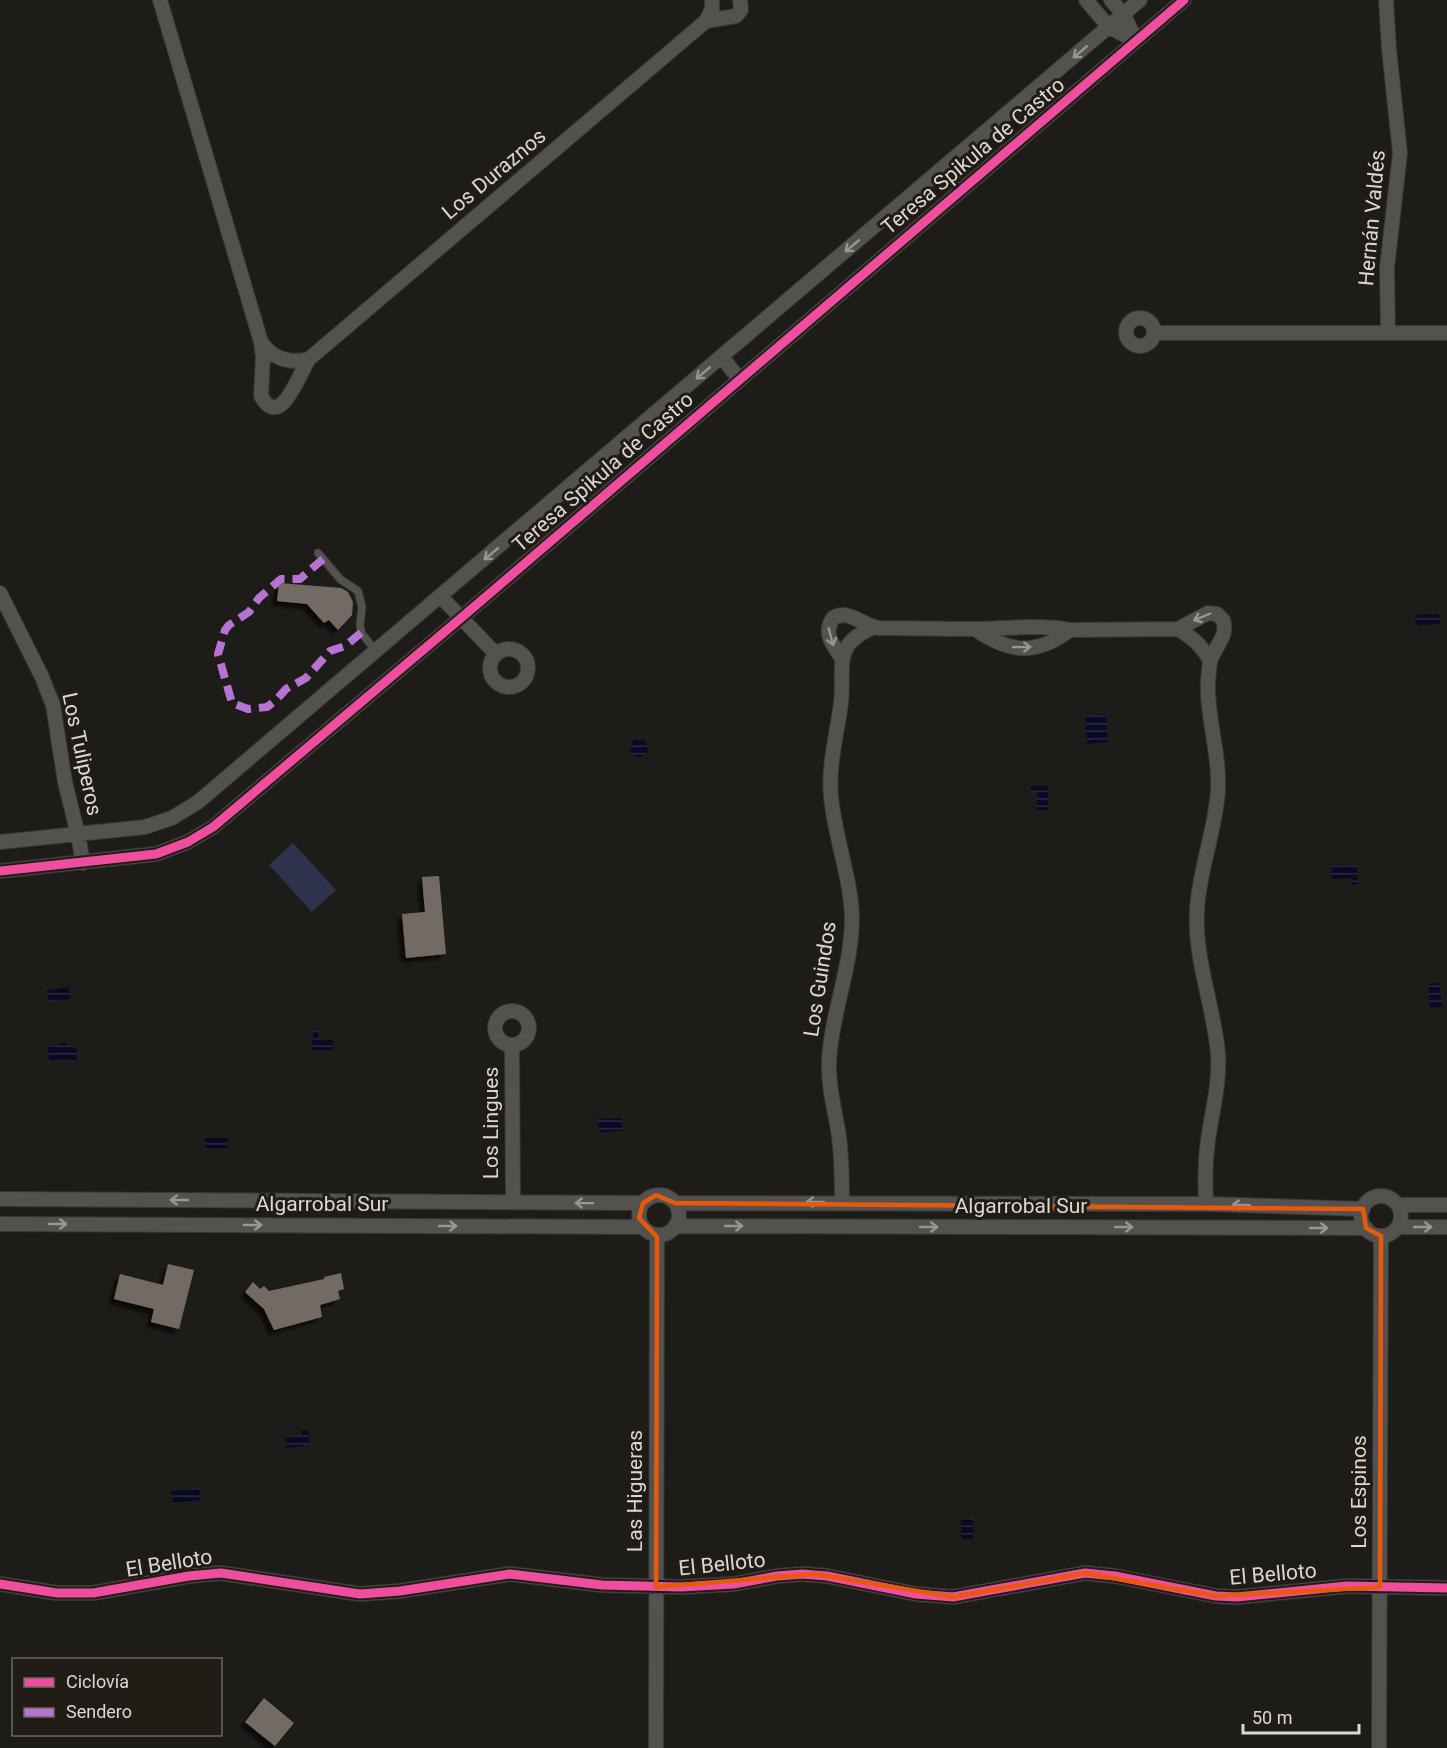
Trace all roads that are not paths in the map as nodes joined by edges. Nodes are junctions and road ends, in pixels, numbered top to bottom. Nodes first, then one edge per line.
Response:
1 (160, 0) edge
2 (712, 0) edge
3 (740, 0) edge
4 (1086, 0) edge
5 (1111, 0) edge
6 (1140, 0) edge
7 (1185, 0) edge
8 (1386, 0) edge
9 (1124, 15) junction
10 (706, 21) junction
11 (1109, 27) junction
12 (1136, 41) junction
13 (1388, 332) junction
14 (1154, 333) dead end
15 (1447, 333) edge
16 (261, 342) junction
17 (722, 357) junction
18 (309, 359) junction
19 (739, 379) junction
20 (318, 553) dead end
21 (0, 593) edge
22 (440, 596) junction
23 (460, 618) junction
24 (874, 627) junction
25 (975, 629) junction
26 (1178, 629) junction
27 (1070, 630) junction
28 (376, 651) junction
29 (496, 654) dead end
30 (841, 657) junction
31 (1210, 661) junction
32 (78, 835) junction
33 (0, 842) edge
34 (83, 863) junction
35 (0, 871) edge
36 (512, 1045) dead end
37 (0, 1199) edge
38 (513, 1202) junction
39 (842, 1202) junction
40 (643, 1203) junction
41 (675, 1203) junction
42 (1206, 1204) junction
43 (1398, 1205) junction
44 (1447, 1205) edge
45 (1363, 1209) junction
46 (0, 1224) edge
47 (675, 1226) junction
48 (643, 1227) junction
49 (1398, 1227) junction
50 (1447, 1227) edge
51 (1366, 1228) junction
52 (657, 1235) junction
53 (1381, 1236) junction
54 (0, 1584) edge
55 (656, 1587) junction
56 (1380, 1587) junction
57 (1447, 1588) edge
58 (656, 1748) edge
59 (1379, 1748) edge

1 - 16 street, Los Duraznos
2 - 10 street
3 - 10 street
4 - 11 street
5 - 9 street
6 - 9 street, Teresa Spikula de Castro
7 - 12 street, Teresa Spikula de Castro
8 - 13 street, Hernán Valdés
9 - 11 street, Teresa Spikula de Castro
9 - 12 street
10 - 18 street, Los Duraznos
11 - 12 street
11 -> 17 street, Teresa Spikula de Castro
12 - 19 street, Teresa Spikula de Castro
13 - 14 street
13 - 15 street
16 - 18 street
16 - 18 street, Los Duraznos
17 - 19 street
17 -> 22 street, Teresa Spikula de Castro
19 - 23 street, Teresa Spikula de Castro
20 - 28 lane
21 - 32 street, Los Tuliperos
22 - 23 street
22 - 28 street, Teresa Spikula de Castro
23 - 29 street
23 - 34 street, Teresa Spikula de Castro
24 - 25 street, Los Guindos
24 - 30 street
24 -> 30 street, Los Guindos
25 - 27 street, Los Guindos
25 -> 27 street, Los Guindos
26 - 27 street, Los Guindos
26 - 31 street
31 -> 26 street, Los Guindos
28 - 32 street, Teresa Spikula de Castro
30 - 39 street, Los Guindos
31 - 42 street, Los Guindos
32 - 33 street, Teresa Spikula de Castro
32 - 34 street, Los Tuliperos
34 - 35 street, Teresa Spikula de Castro
36 - 38 street, Los Lingues
38 -> 37 street, Algarrobal Sur
40 -> 38 street, Algarrobal Sur
39 -> 41 street, Algarrobal Sur
39 - 42 street, Algarrobal Sur
40 - 41 street
40 - 48 street
41 - 47 street
45 -> 42 street, Algarrobal Sur
43 - 44 street
43 - 45 street
43 - 49 street
45 - 51 street
46 -> 48 street, Algarrobal Sur
47 -> 51 street, Algarrobal Sur
47 - 52 street
48 - 52 street
49 -> 50 street
49 - 53 street
51 - 53 street
52 - 55 street, Las Higueras
53 - 56 street, Los Espinos
54 - 55 street, El Belloto
55 - 56 street, El Belloto
55 - 58 street, Las Higueras
56 - 57 street, El Belloto
56 - 59 street, Los Espinos

